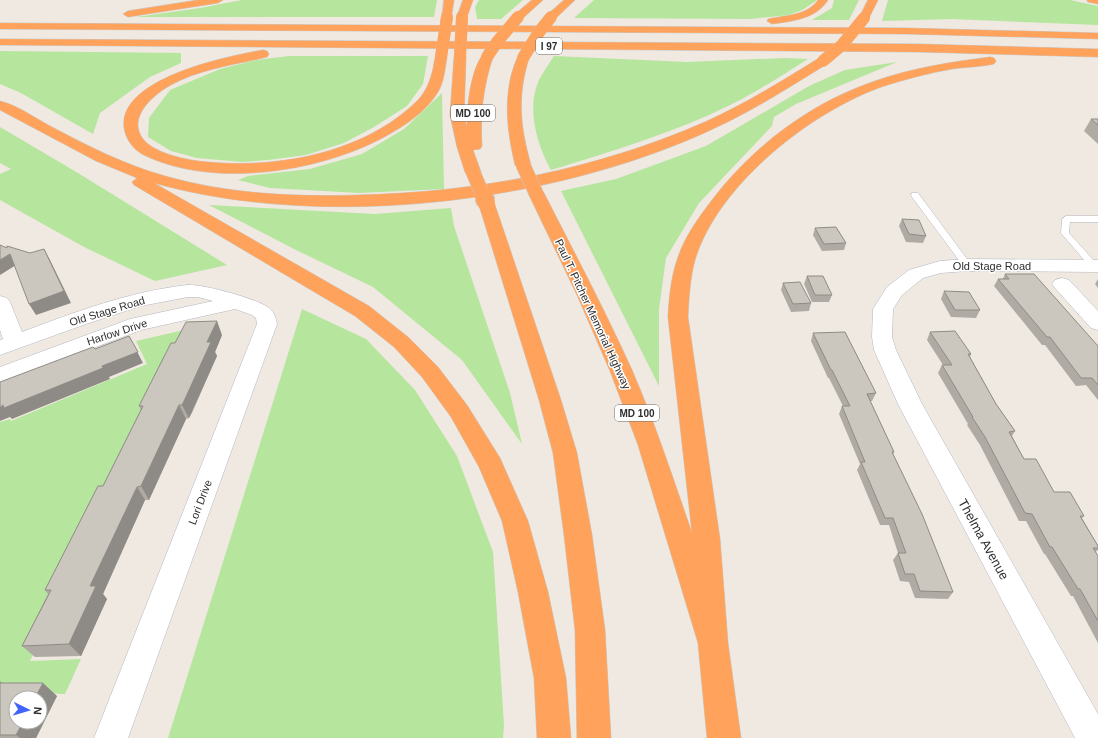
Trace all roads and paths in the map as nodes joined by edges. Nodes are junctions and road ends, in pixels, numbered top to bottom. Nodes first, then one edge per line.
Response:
1 (218, 0) edge
2 (449, 0) edge
3 (468, 0) edge
4 (538, 0) edge
5 (570, 0) edge
6 (823, 0) edge
7 (873, 0) edge
8 (1092, 0) edge
9 (1098, 1) edge
10 (0, 21) edge
11 (0, 26) edge
12 (356, 27) junction
13 (1098, 36) edge
14 (0, 42) edge
15 (627, 46) junction
16 (1098, 53) edge
17 (1098, 58) edge
18 (0, 105) edge
19 (79, 146) junction
20 (476, 171) junction
21 (915, 195) dead end
22 (1098, 219) edge
23 (967, 265) junction
24 (1096, 266) edge
25 (1062, 284) dead end
26 (227, 299) junction
27 (0, 302) edge
28 (1098, 324) edge
29 (882, 337) joint
30 (7, 345) edge
31 (0, 375) edge
32 (713, 643) junction
33 (111, 738) edge
34 (554, 738) edge
35 (594, 738) edge
36 (724, 738) edge
37 (1093, 738) edge

1 - 10 highway
2 - 15 highway, bridge
3 - 20 highway, bridge
4 - 20 highway, MD 100, bridge
5 - 32 highway, Paul T. Pitcher Memorial Highway / MD 100, bridge
6 - 12 highway
7 - 19 highway, bridge
8 - 9 highway
11 - 12 highway, I 97
12 - 13 highway, I 97
14 - 15 highway, I 97
15 - 16 highway, I 97
17 - 32 highway
18 - 19 highway
19 - 34 highway
20 - 35 highway, bridge
21 - 23 lane
22 - 24 lane
23 - 24 street, Old Stage Road
23 - 29 street, Old Stage Road
25 - 28 street
26 - 30 street, Old Stage Road
26 - 31 street, Harlow Drive
26 - 33 street, Lori Drive
27 - 30 street
29 - 37 street, Thelma Avenue
32 - 36 highway, Paul T. Pitcher Memorial Highway / MD 100

